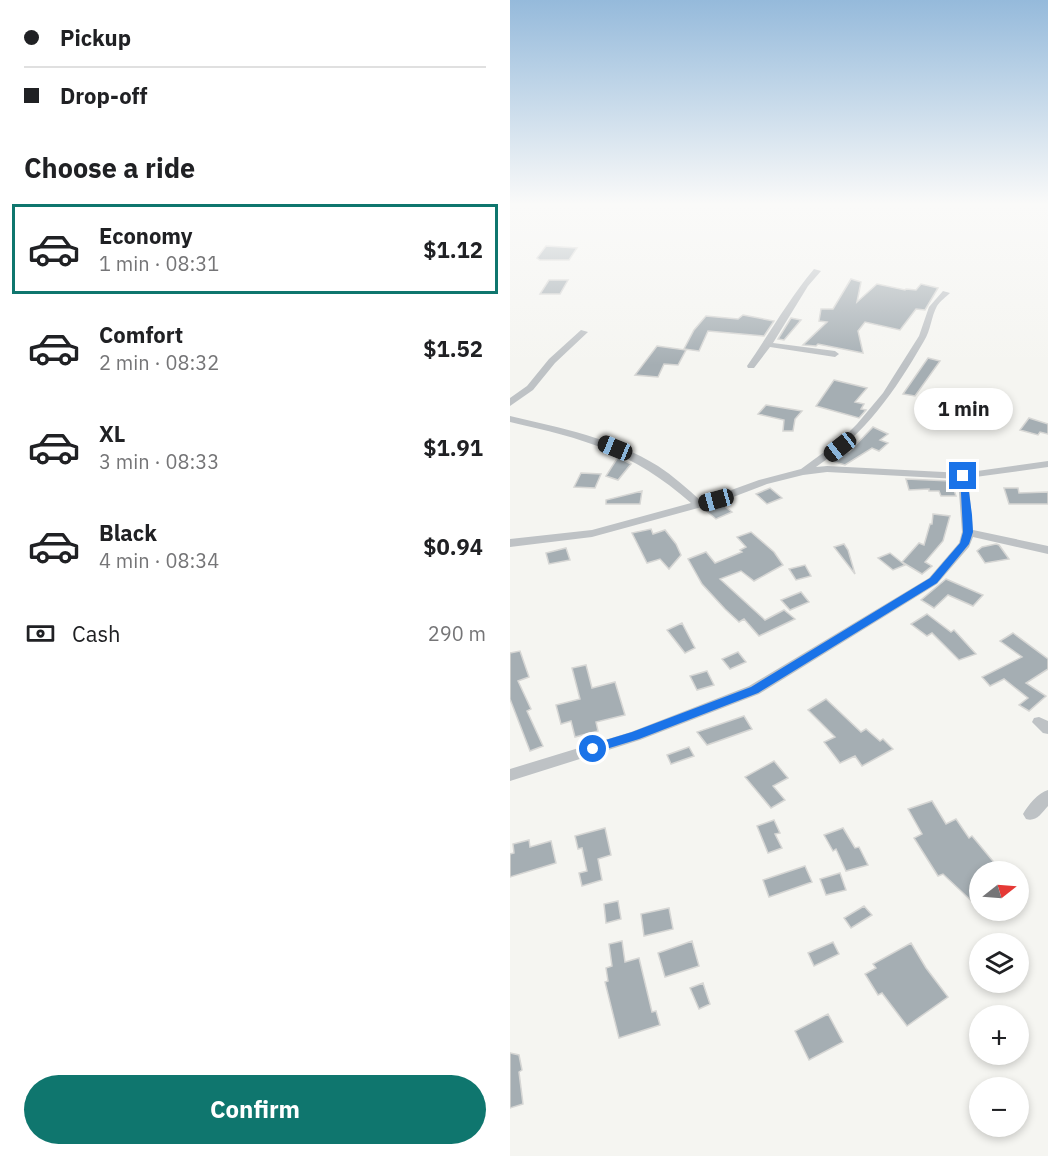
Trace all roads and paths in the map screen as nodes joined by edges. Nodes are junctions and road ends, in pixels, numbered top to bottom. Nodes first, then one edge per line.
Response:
1 (818, 271) dead end
2 (946, 293) dead end
3 (584, 332) dead end
4 (767, 344) junction
5 (835, 354) dead end
6 (751, 366) dead end
7 (510, 403) edge
8 (510, 419) edge
9 (1048, 464) edge
10 (803, 472) junction
11 (963, 476) junction
12 (698, 504) junction
13 (968, 532) junction
14 (510, 543) edge
15 (1048, 550) edge
16 (510, 774) edge
17 (1048, 796) edge
18 (1031, 814) dead end

1 - 4 street
2 - 10 street
3 - 7 street
4 - 5 street
4 - 6 street
8 - 12 street
9 - 11 street
10 - 11 street
10 - 12 street
11 - 13 street
12 - 14 street
13 - 15 street
13 - 16 street
17 - 18 street

